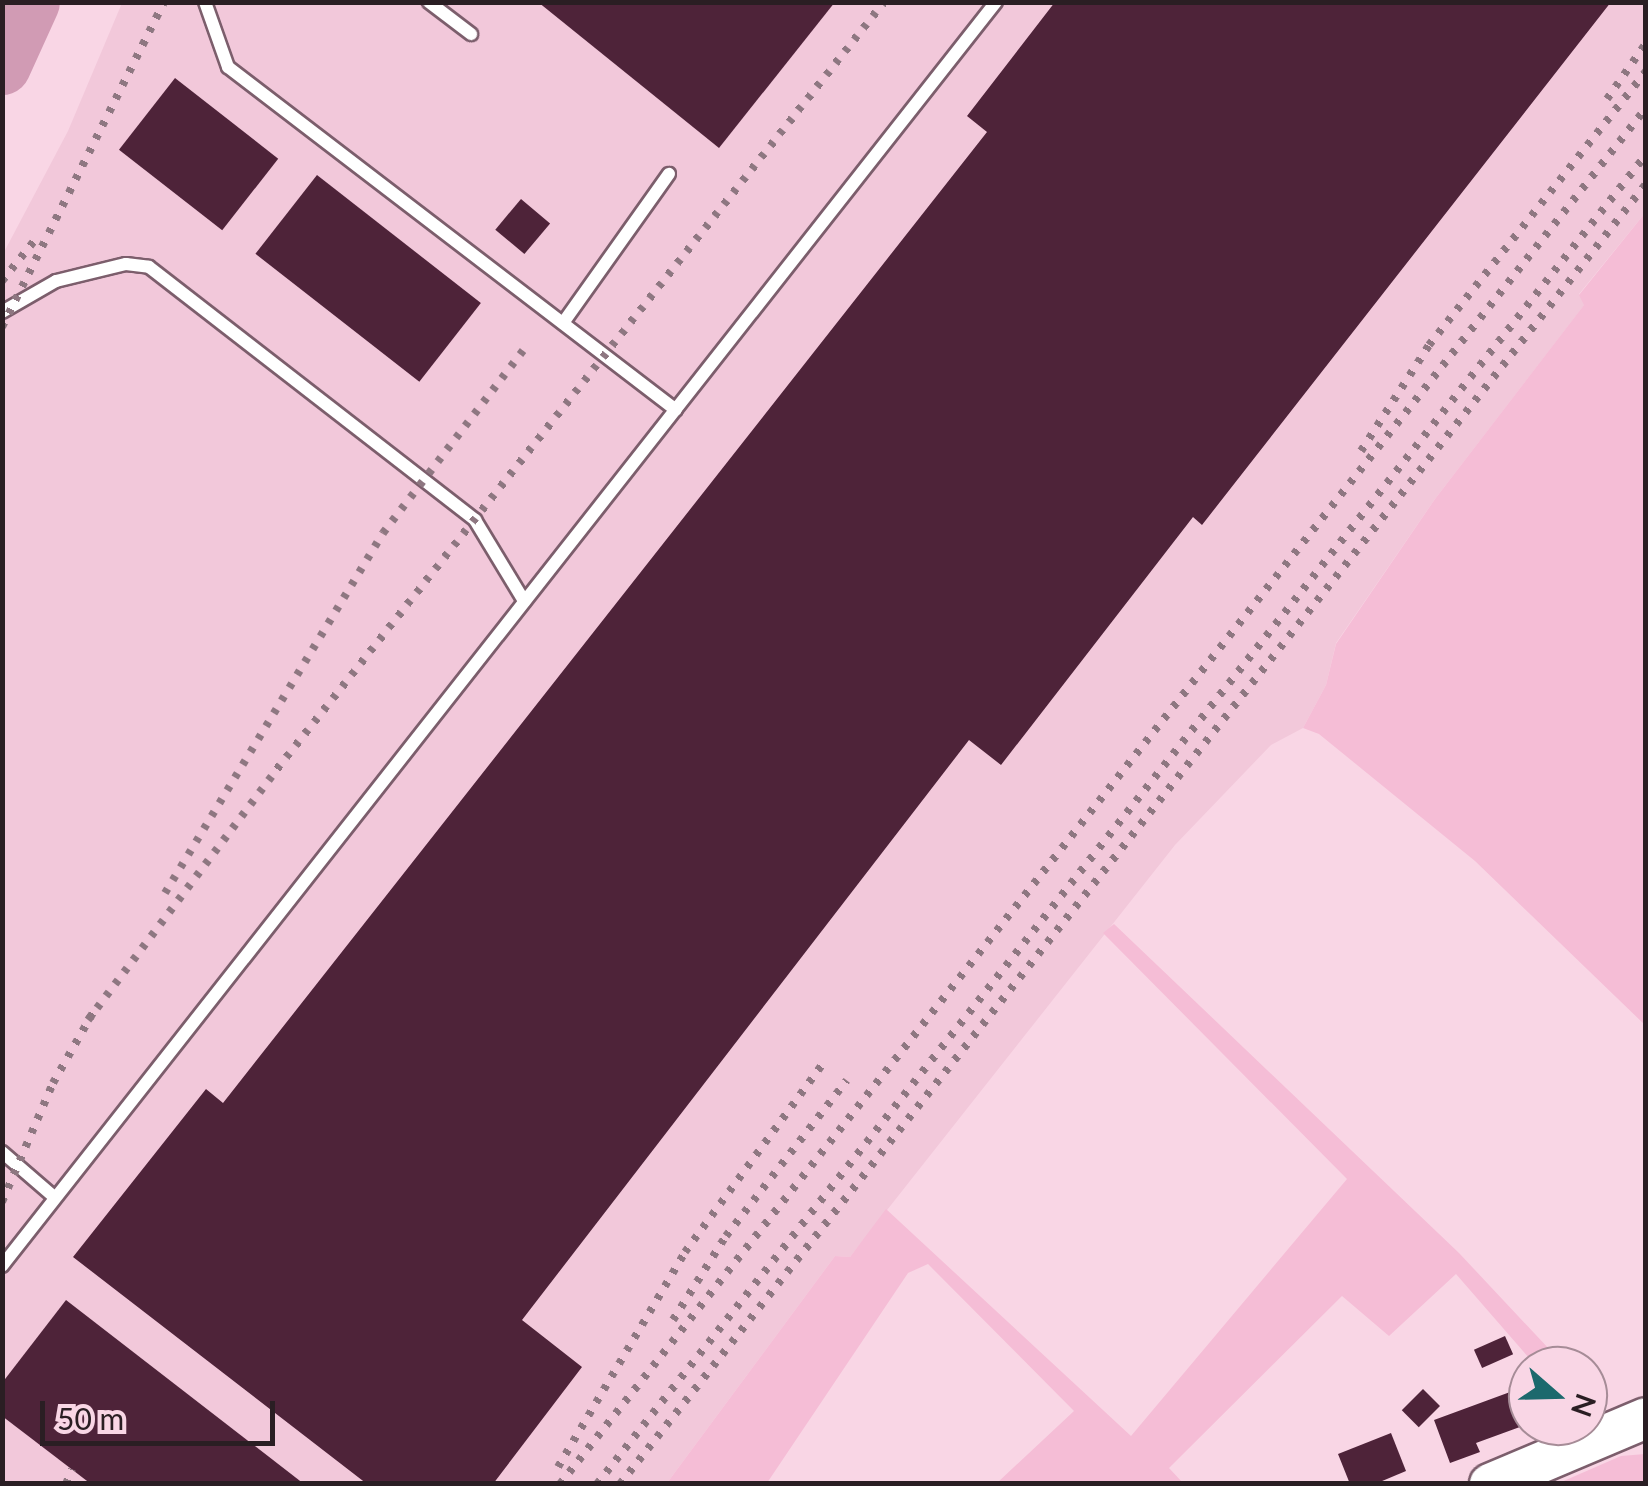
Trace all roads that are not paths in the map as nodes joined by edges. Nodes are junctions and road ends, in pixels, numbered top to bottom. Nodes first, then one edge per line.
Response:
1 (205, 2) edge
2 (428, 2) edge
3 (996, 2) edge
4 (471, 34) dead end
5 (668, 174) dead end
6 (2, 312) edge
7 (563, 323) junction
8 (676, 410) junction
9 (524, 601) junction
10 (2, 1152) edge
11 (52, 1196) junction
12 (2, 1266) edge
13 (1646, 1418) edge
14 (1490, 1484) edge

1 - 7 lane
2 - 4 lane
3 - 8 lane
5 - 7 lane
6 - 9 lane
7 - 8 lane
8 - 9 lane
9 - 11 lane
10 - 11 lane
11 - 12 lane
13 - 14 main road

